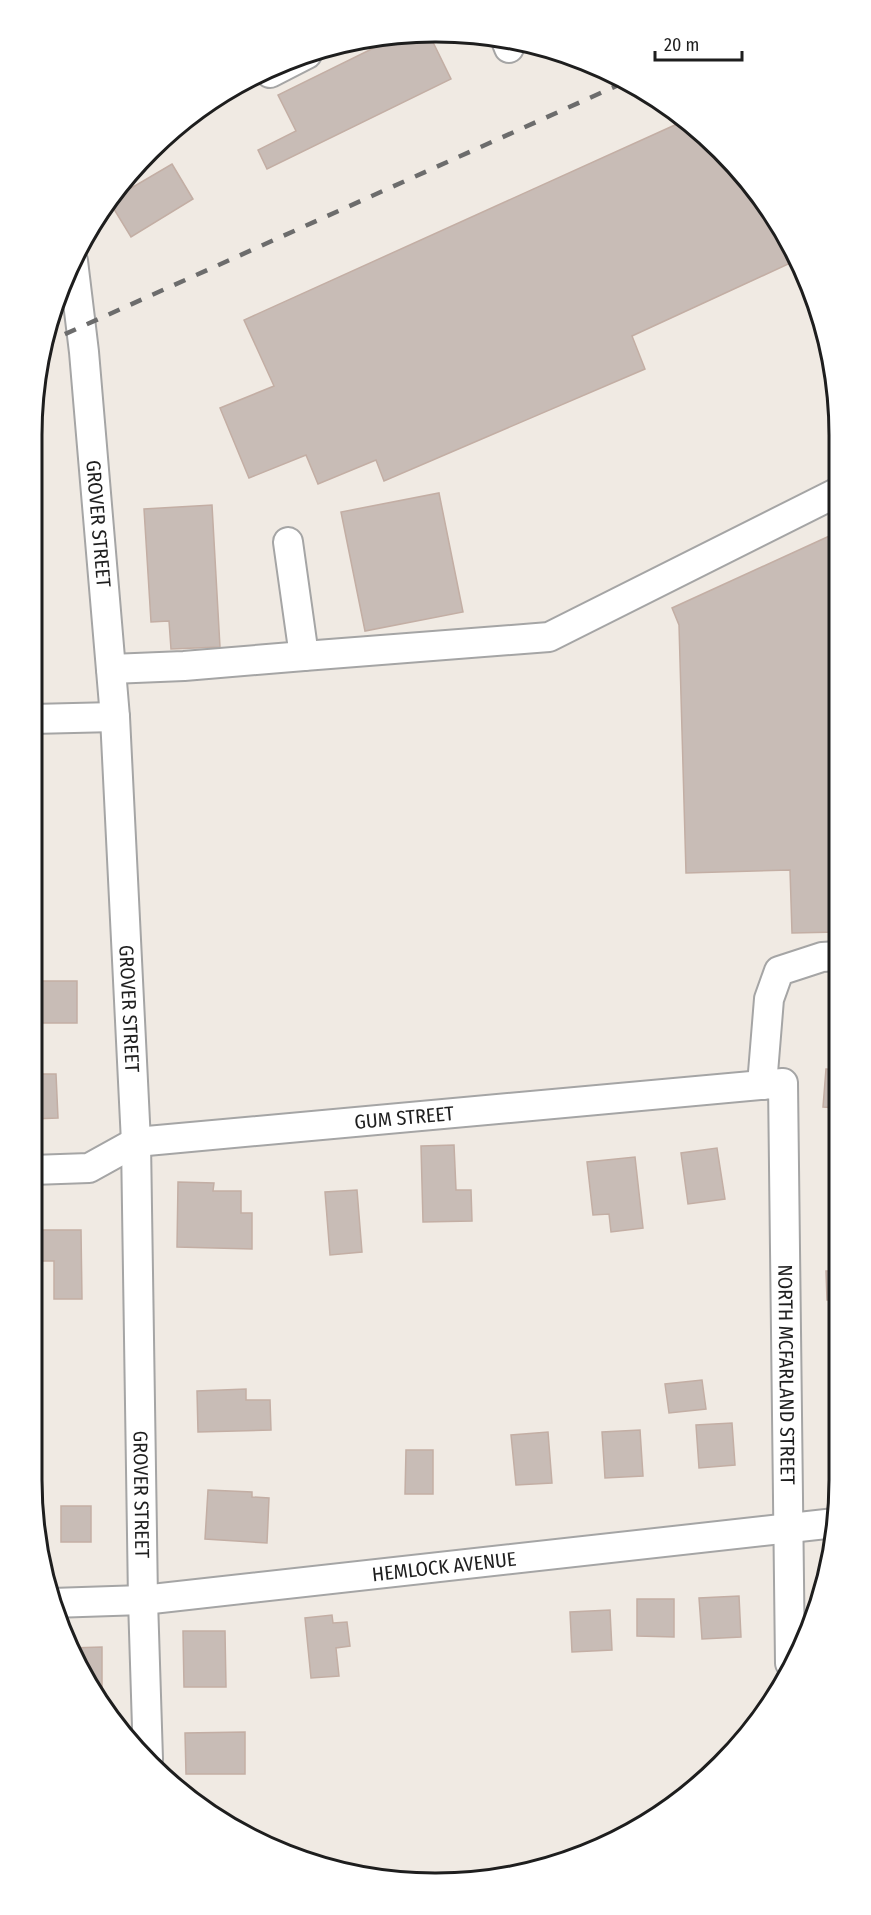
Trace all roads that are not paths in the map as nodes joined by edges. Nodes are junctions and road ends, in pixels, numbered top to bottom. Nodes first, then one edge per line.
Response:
1 (75, 278) edge
2 (829, 497) edge
3 (288, 542) dead end
4 (304, 656) junction
5 (111, 669) junction
6 (115, 717) junction
7 (42, 719) edge
8 (829, 957) edge
9 (772, 1084) junction
10 (136, 1142) junction
11 (42, 1170) edge
12 (827, 1524) edge
13 (789, 1528) junction
14 (143, 1600) junction
15 (62, 1603) edge
16 (790, 1650) edge
17 (148, 1748) edge

1 - 5 street, GROVER STREET
2 - 4 street
3 - 4 street
4 - 5 street
5 - 6 street, GROVER STREET
6 - 7 street
6 - 10 street, GROVER STREET
8 - 9 street, NORTH MCFARLAND STREET
9 - 10 street, GUM STREET
9 - 13 street, NORTH MCFARLAND STREET
10 - 11 street, GUM STREET
10 - 14 street, GROVER STREET
12 - 13 street, HEMLOCK AVENUE
13 - 14 street, HEMLOCK AVENUE
13 - 16 street, NORTH MCFARLAND STREET
14 - 15 street, HEMLOCK AVENUE
14 - 17 street, GROVER STREET

